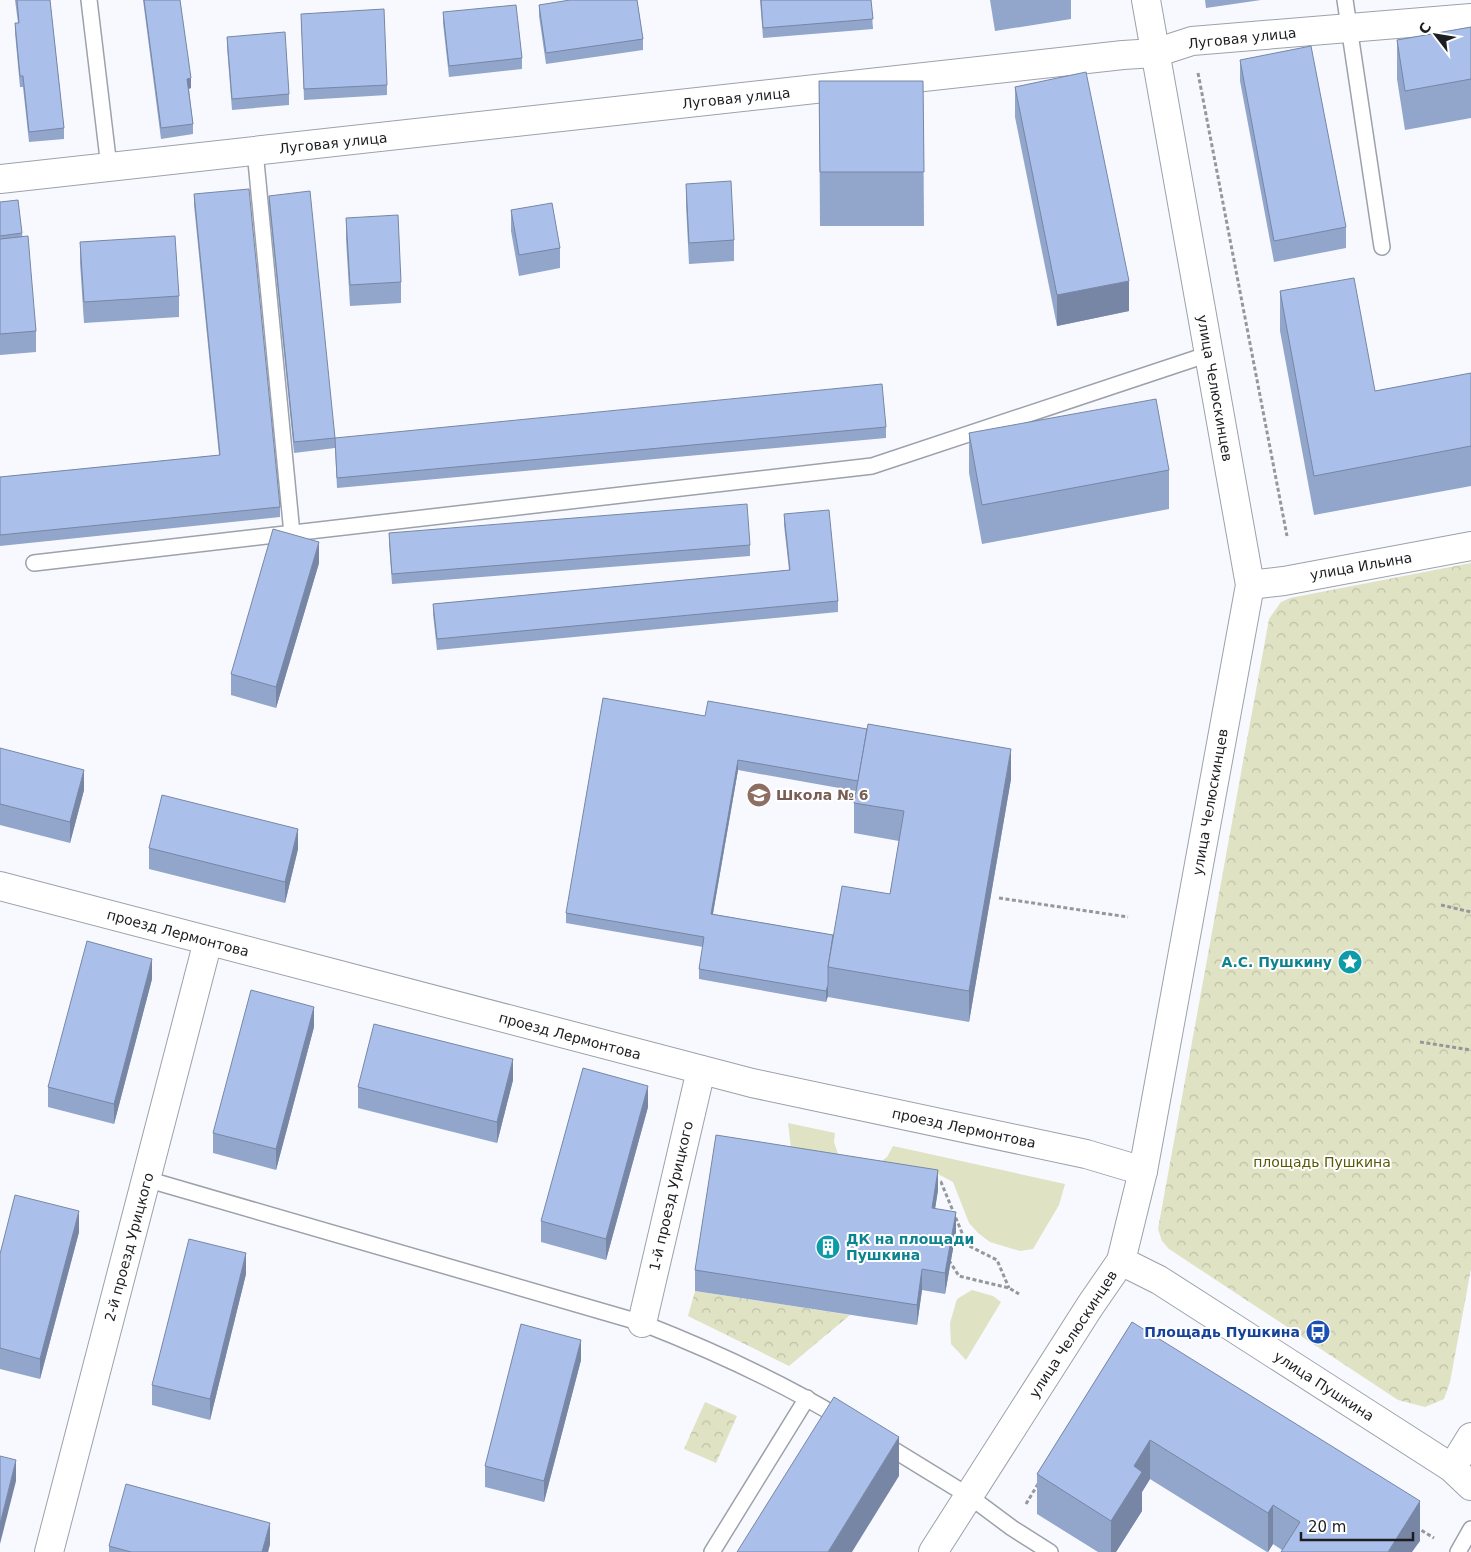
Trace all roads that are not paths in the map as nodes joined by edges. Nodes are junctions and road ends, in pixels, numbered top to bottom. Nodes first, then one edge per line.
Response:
1 (89, 0) edge
2 (1146, 0) edge
3 (1345, 0) edge
4 (1471, 18) edge
5 (1348, 28) junction
6 (1155, 53) junction
7 (255, 151) junction
8 (110, 167) junction
9 (0, 179) edge
10 (1382, 247) dead end
11 (1209, 354) junction
12 (292, 534) junction
13 (1471, 546) edge
14 (34, 563) dead end
15 (1250, 585) junction
16 (0, 886) edge
17 (208, 941) junction
18 (700, 1070) junction
19 (1143, 1171) junction
20 (146, 1179) junction
21 (1121, 1262) junction
22 (642, 1323) junction
23 (807, 1398) junction
24 (856, 1427) edge
25 (872, 1436) edge
26 (1471, 1437) edge
27 (1462, 1477) edge
28 (969, 1496) junction
29 (1471, 1529) edge
30 (49, 1552) edge
31 (712, 1552) edge
32 (933, 1552) edge
33 (1050, 1552) edge
34 (1458, 1552) edge

1 - 8 lane
2 - 6 street, улица Челюскинцев
3 - 5 lane
4 - 5 street, Луговая улица
5 - 6 street, Луговая улица
5 - 10 lane
6 - 7 street, Луговая улица
6 - 11 street, улица Челюскинцев
7 - 8 street, Луговая улица
7 - 12 lane
8 - 9 street, Луговая улица
11 - 12 lane
11 - 15 street, улица Челюскинцев
12 - 14 lane
13 - 15 street, улица Ильина
15 - 19 street, улица Челюскинцев
16 - 17 street, проезд Лермонтова
17 - 18 street, проезд Лермонтова
17 - 20 street, 2-й проезд Урицкого
18 - 19 street, проезд Лермонтова
18 - 22 street, 1-й проезд Урицкого
19 - 21 street, улица Челюскинцев
20 - 22 lane
20 - 30 street, 2-й проезд Урицкого
21 - 27 street, улица Пушкина
21 - 28 street, улица Челюскинцев
22 - 23 lane
23 - 24 lane
23 - 31 lane
25 - 28 lane
26 - 27 street
28 - 32 street, улица Челюскинцев
28 - 33 lane
29 - 34 lane

